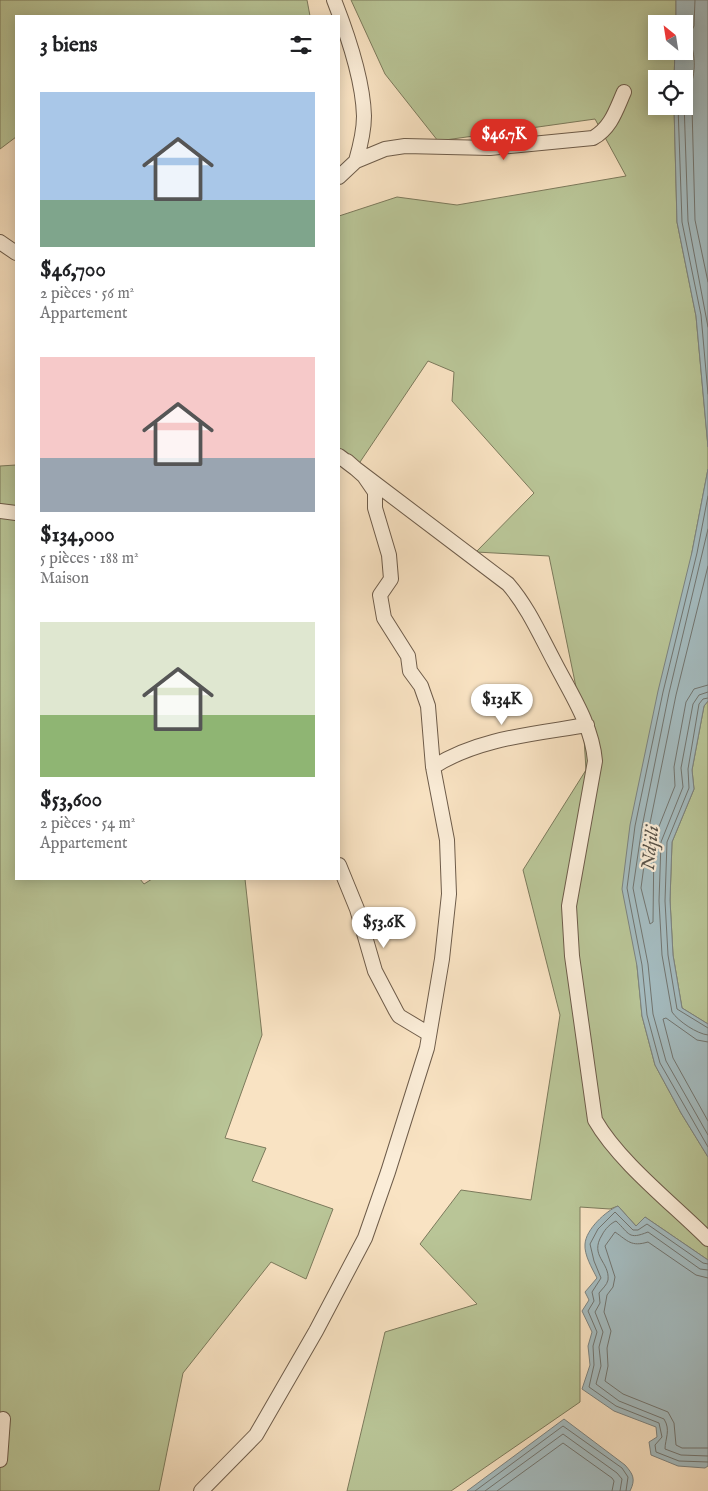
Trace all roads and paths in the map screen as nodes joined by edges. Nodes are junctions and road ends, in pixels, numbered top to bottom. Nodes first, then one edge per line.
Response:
1 (334, 0) edge
2 (338, 15) edge
3 (340, 20) edge
4 (624, 92) dead end
5 (356, 161) junction
6 (340, 176) edge
7 (0, 242) edge
8 (15, 252) edge
9 (343, 458) edge
10 (0, 511) edge
11 (15, 513) edge
12 (587, 725) junction
13 (433, 767) junction
14 (340, 867) edge
15 (429, 1034) junction
16 (708, 1239) edge
17 (3, 1419) dead end
18 (0, 1460) edge
19 (201, 1491) edge

1 - 2 street
3 - 5 street
4 - 5 street
5 - 6 street
7 - 8 street
9 - 12 street
9 - 13 street
10 - 11 street
12 - 13 street
12 - 16 street
13 - 15 street
14 - 15 street
15 - 19 street
17 - 18 street

